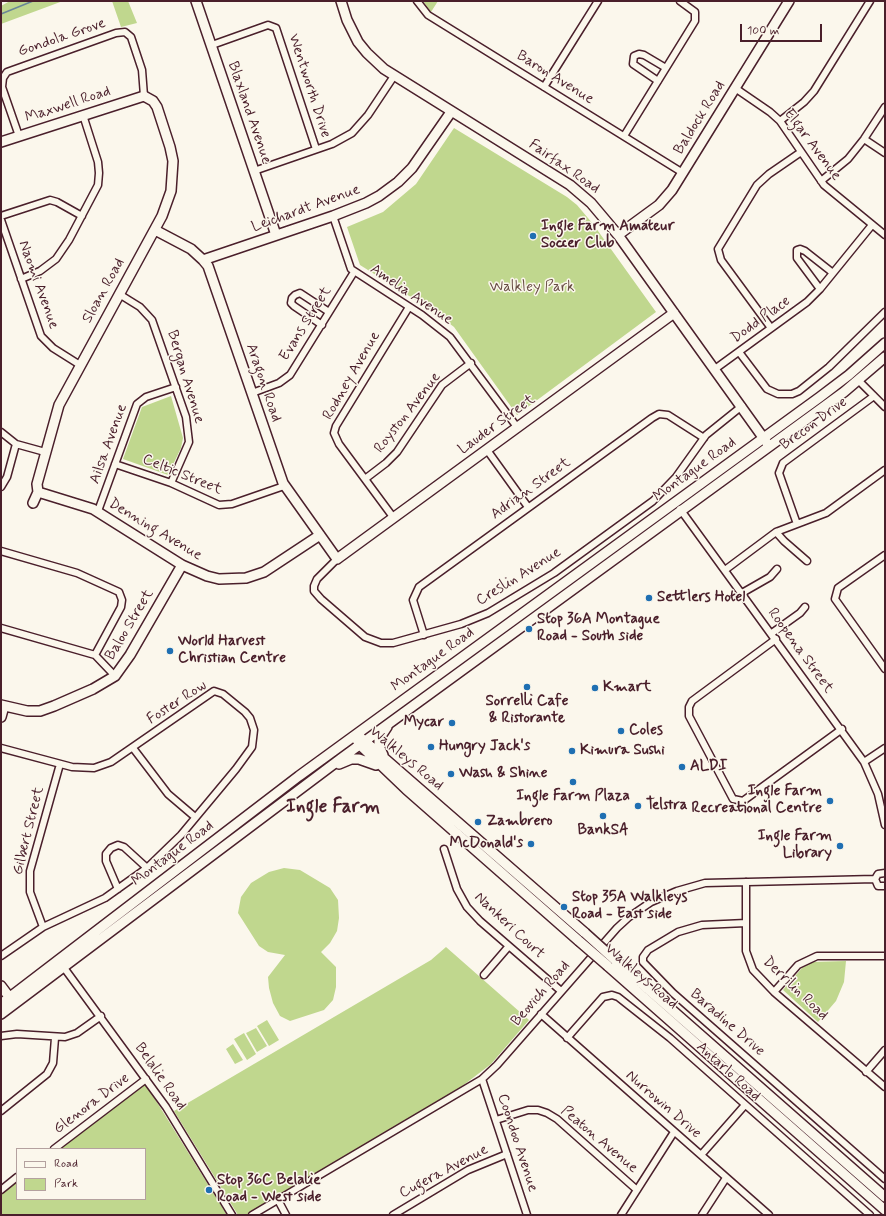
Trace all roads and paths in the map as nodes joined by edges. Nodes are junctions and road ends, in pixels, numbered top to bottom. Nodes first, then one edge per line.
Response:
1 (196, 1) edge
2 (341, 1) edge
3 (417, 1) edge
4 (598, 1) edge
5 (680, 1) edge
6 (789, 1) edge
7 (870, 1) edge
8 (212, 45) junction
9 (666, 68) junction
10 (394, 76) junction
11 (658, 81) junction
12 (544, 87) junction
13 (735, 88) junction
14 (144, 96) junction
15 (885, 107) edge
16 (451, 112) junction
17 (83, 115) junction
18 (780, 121) junction
19 (19, 136) junction
20 (624, 136) junction
21 (864, 139) junction
22 (1, 142) edge
23 (316, 149) junction
24 (801, 152) junction
25 (885, 154) edge
26 (254, 171) junction
27 (683, 173) junction
28 (821, 181) junction
29 (1, 216) edge
30 (82, 216) junction
31 (333, 216) junction
32 (1, 220) edge
33 (872, 225) junction
34 (155, 230) junction
35 (276, 235) junction
36 (618, 235) junction
37 (885, 235) edge
38 (203, 260) junction
39 (354, 272) junction
40 (833, 273) junction
41 (21, 279) junction
42 (820, 289) junction
43 (119, 294) junction
44 (409, 307) junction
45 (330, 312) junction
46 (885, 312) edge
47 (674, 313) junction
48 (322, 325) junction
49 (771, 328) junction
50 (885, 343) edge
51 (739, 352) junction
52 (885, 357) edge
53 (471, 363) junction
54 (80, 365) junction
55 (715, 369) junction
56 (852, 372) junction
57 (858, 380) junction
58 (176, 387) junction
59 (252, 393) junction
60 (874, 396) junction
61 (742, 406) junction
62 (885, 407) edge
63 (517, 427) junction
64 (1, 432) edge
65 (764, 437) junction
66 (704, 438) junction
67 (16, 444) junction
68 (769, 446) junction
69 (486, 450) junction
70 (45, 452) junction
71 (116, 464) junction
72 (885, 470) edge
73 (365, 479) junction
74 (171, 483) junction
75 (1, 486) edge
76 (284, 486) junction
77 (38, 492) junction
78 (675, 502) junction
79 (33, 503) dead end
80 (528, 507) junction
81 (681, 510) junction
82 (98, 511) junction
83 (393, 517) junction
84 (797, 524) junction
85 (776, 532) junction
86 (320, 535) junction
87 (1, 551) edge
88 (885, 555) edge
89 (337, 559) junction
90 (807, 561) dead end
91 (182, 565) junction
92 (777, 569) dead end
93 (725, 570) junction
94 (742, 593) junction
95 (805, 607) dead end
96 (1, 628) edge
97 (772, 633) junction
98 (424, 635) junction
99 (776, 639) junction
100 (95, 655) junction
101 (885, 669) edge
102 (115, 676) junction
103 (3, 705) edge
104 (398, 716) junction
105 (1, 717) edge
106 (842, 729) junction
107 (354, 735) junction
108 (362, 743) junction
109 (1, 748) edge
110 (133, 748) junction
111 (885, 748) edge
112 (384, 757) junction
113 (864, 762) junction
114 (60, 764) junction
115 (326, 770) junction
116 (391, 775) junction
117 (884, 814) edge
118 (195, 817) junction
119 (885, 825) edge
120 (444, 849) dead end
121 (147, 868) junction
122 (884, 871) edge
123 (875, 879) junction
124 (746, 882) junction
125 (885, 886) edge
126 (118, 889) junction
127 (746, 924) junction
128 (44, 927) junction
129 (509, 946) junction
130 (1, 956) edge
131 (885, 956) edge
132 (61, 964) junction
133 (484, 975) dead end
134 (1, 986) edge
135 (561, 991) junction
136 (774, 992) junction
137 (12, 1001) junction
138 (1, 1004) edge
139 (1, 1014) edge
140 (541, 1014) junction
141 (101, 1016) junction
142 (1, 1036) edge
143 (55, 1038) junction
144 (567, 1038) junction
145 (885, 1050) edge
146 (866, 1072) junction
147 (146, 1079) junction
148 (482, 1079) junction
149 (885, 1088) edge
150 (745, 1105) junction
151 (1, 1110) edge
152 (496, 1120) junction
153 (674, 1132) junction
154 (55, 1148) edge
155 (508, 1154) junction
156 (701, 1155) junction
157 (726, 1178) junction
158 (16, 1179) edge
159 (885, 1179) edge
160 (1, 1190) edge
161 (637, 1190) junction
162 (885, 1197) edge
163 (278, 1200) junction
164 (885, 1210) edge
165 (232, 1215) edge
166 (252, 1215) edge
167 (286, 1215) edge
168 (393, 1215) edge
169 (527, 1215) edge
170 (621, 1215) edge
171 (702, 1215) edge
172 (769, 1215) edge
173 (870, 1215) edge

1 - 8 main road, Blaxland Avenue
2 - 10 main road, Fairfax Road
3 - 12 street, Baron Avenue
4 - 12 street
5 - 9 street
6 - 13 main road, Baldock Road
7 - 18 street
8 - 23 street, Wentworth Drive
8 - 26 main road, Blaxland Avenue
9 - 11 street
9 - 11 street
10 - 16 main road, Fairfax Road
10 - 23 street
11 - 20 street
12 - 20 street, Baron Avenue
13 - 18 street, Elgar Avenue
13 - 27 main road, Baldock Road
14 - 17 main road, Maxwell Road
14 - 19 street, Gondola Grove
14 - 34 main road, Sloan Road
15 - 21 street
16 - 31 main road, Leichardt Avenue
16 - 36 main road, Fairfax Road
17 - 19 main road, Maxwell Road
17 - 30 street
18 - 24 street, Elgar Avenue
19 - 22 main road, Maxwell Road
20 - 27 street, Baron Avenue
21 - 25 street
21 - 28 street
23 - 26 street
24 - 28 street, Elgar Avenue
24 - 49 street
26 - 35 main road, Blaxland Avenue
27 - 36 main road, Baldock Road
28 - 33 street, Elgar Avenue
29 - 30 street
30 - 41 street
31 - 35 main road, Leichardt Avenue
31 - 39 street, Amelia Avenue
32 - 41 street, Naomi Avenue
33 - 37 street, Elgar Avenue
33 - 40 street, Dodd Place
34 - 38 main road, Aragon Road
34 - 43 main road, Sloan Road
35 - 38 main road, Leichardt Avenue
36 - 47 main road, Fairfax Road
38 - 59 main road, Aragon Road
39 - 44 street, Amelia Avenue
39 - 45 street, Evans Street
40 - 42 street, Dodd Place
40 - 42 street
41 - 54 street, Naomi Avenue
42 - 49 street, Dodd Place
43 - 54 main road, Sloan Road
43 - 58 street, Bergan Avenue
44 - 53 street, Amelia Avenue
44 - 73 street, Rodney Avenue
45 - 48 street, Evans Street
45 - 48 street
46 - 51 street
47 - 55 main road, Fairfax Road
47 - 63 main road, Lauder Street
48 - 59 street, Evans Street
49 - 51 street, Dodd Place
50 - 56 main road, Montague Road
51 - 55 street, Dodd Place
52 - 57 main road, Montague Road
53 - 63 street, Amelia Avenue
53 - 73 street, Royston Avenue
54 - 70 main road, Sloan Road
55 - 61 main road, Fairfax Road
56 - 57 main road
56 - 65 main road, Montague Road
57 - 60 street
57 - 68 main road, Montague Road
58 - 71 street, Ailsa Avenue
58 - 74 street, Bergan Avenue
59 - 76 main road, Aragon Road
60 - 62 street
60 - 84 street, Brecon Drive
61 - 65 main road, Fairfax Road
61 - 66 street, Creslin Avenue
63 - 69 main road, Lauder Street
64 - 67 street
65 - 68 main road, Fairfax Road
65 - 78 main road, Montague Road
66 - 80 street, Adrian Street
66 - 98 street, Creslin Avenue
67 - 70 street
67 - 75 street
68 - 81 main road, Montague Road
69 - 80 street
69 - 83 main road, Lauder Street
70 - 77 main road, Sloan Road
71 - 74 street, Celtic Street
71 - 82 street, Ailsa Avenue
72 - 84 street
73 - 83 street, Rodney Avenue
74 - 76 street, Celtic Street
76 - 86 main road, Aragon Road
77 - 79 main road, Sloan Road
77 - 82 main road, Denning Avenue
78 - 81 street, Roopena Street
78 - 107 main road, Montague Road
80 - 98 street, Adrian Street
81 - 93 street, Roopena Street
81 - 104 main road, Montague Road
82 - 91 main road, Denning Avenue
83 - 89 main road, Lauder Street
84 - 85 street
85 - 90 street
85 - 93 street
86 - 89 main road, Aragon Road
86 - 91 main road, Denning Avenue
87 - 100 street
88 - 101 street
89 - 98 street, Creslin Avenue
91 - 102 main road, Baloo Street
92 - 94 street
93 - 94 street, Roopena Street
94 - 97 street, Roopena Street
95 - 97 street
96 - 100 street
97 - 99 street, Roopena Street
99 - 106 street, Roopena Street
99 - 106 street
100 - 102 street
102 - 103 main road, Baloo Street
103 - 105 main road
104 - 108 main road, Montague Road
104 - 112 main road
106 - 113 street, Roopena Street
107 - 108 main road, Walkleys Road
107 - 132 main road, Montague Road
108 - 112 main road, Walkleys Road
108 - 115 main road, Montague Road
108 - 116 main road, Walkleys Road
109 - 114 street, Foster Row
110 - 114 street, Foster Row
110 - 118 street
110 - 118 street, Foster Row
111 - 113 street
112 - 162 main road, Walkleys Road, bridge
113 - 117 street, Roopena Street
114 - 128 street, Gilbert Street
115 - 116 main road
115 - 132 main road, Montague Road
116 - 164 main road, Walkleys Road, bridge
117 - 119 street, Roopena Street
118 - 121 street, Foster Row
120 - 129 street, Nankeri Court
121 - 126 street, Foster Row
121 - 126 street
122 - 123 street
123 - 124 street, Beovich Road
123 - 125 street
124 - 127 street, Derrilin Road
124 - 135 street, Beovich Road
126 - 128 street, Foster Row
127 - 136 street, Derrilin Road
127 - 159 street, Baradine Drive
128 - 130 street, Foster Row
129 - 133 street
129 - 135 street, Nankeri Court
131 - 136 street
132 - 137 main road, Montague Road
132 - 141 street, Belalie Road
134 - 137 main road
135 - 140 street, Beovich Road
136 - 146 street, Derrilin Road
137 - 138 main road, Montague Road
137 - 139 main road, Montague Road
140 - 144 street, Nurrowin Drive
140 - 148 street, Beovich Road
141 - 143 street
141 - 147 street, Belalie Road
142 - 143 street
143 - 151 street
144 - 150 street, Antarlo Road
144 - 153 street, Nurrowin Drive
145 - 146 street
146 - 149 street, Derrilin Road
147 - 154 street, Glenora Drive
147 - 165 street, Belalie Road
148 - 152 street, Coondoo Avenue
148 - 163 street, Beovich Road
150 - 156 street
150 - 173 street, Antarlo Road
152 - 155 street, Coondoo Avenue
152 - 161 street, Peaton Avenue
153 - 156 street, Nurrowin Drive
153 - 161 street
155 - 168 street, Cugera Avenue
155 - 169 street, Coondoo Avenue
156 - 157 street, Nurrowin Drive
157 - 171 street
157 - 172 street, Nurrowin Drive
158 - 160 street
161 - 170 street
163 - 166 street, Beovich Road
163 - 167 street

